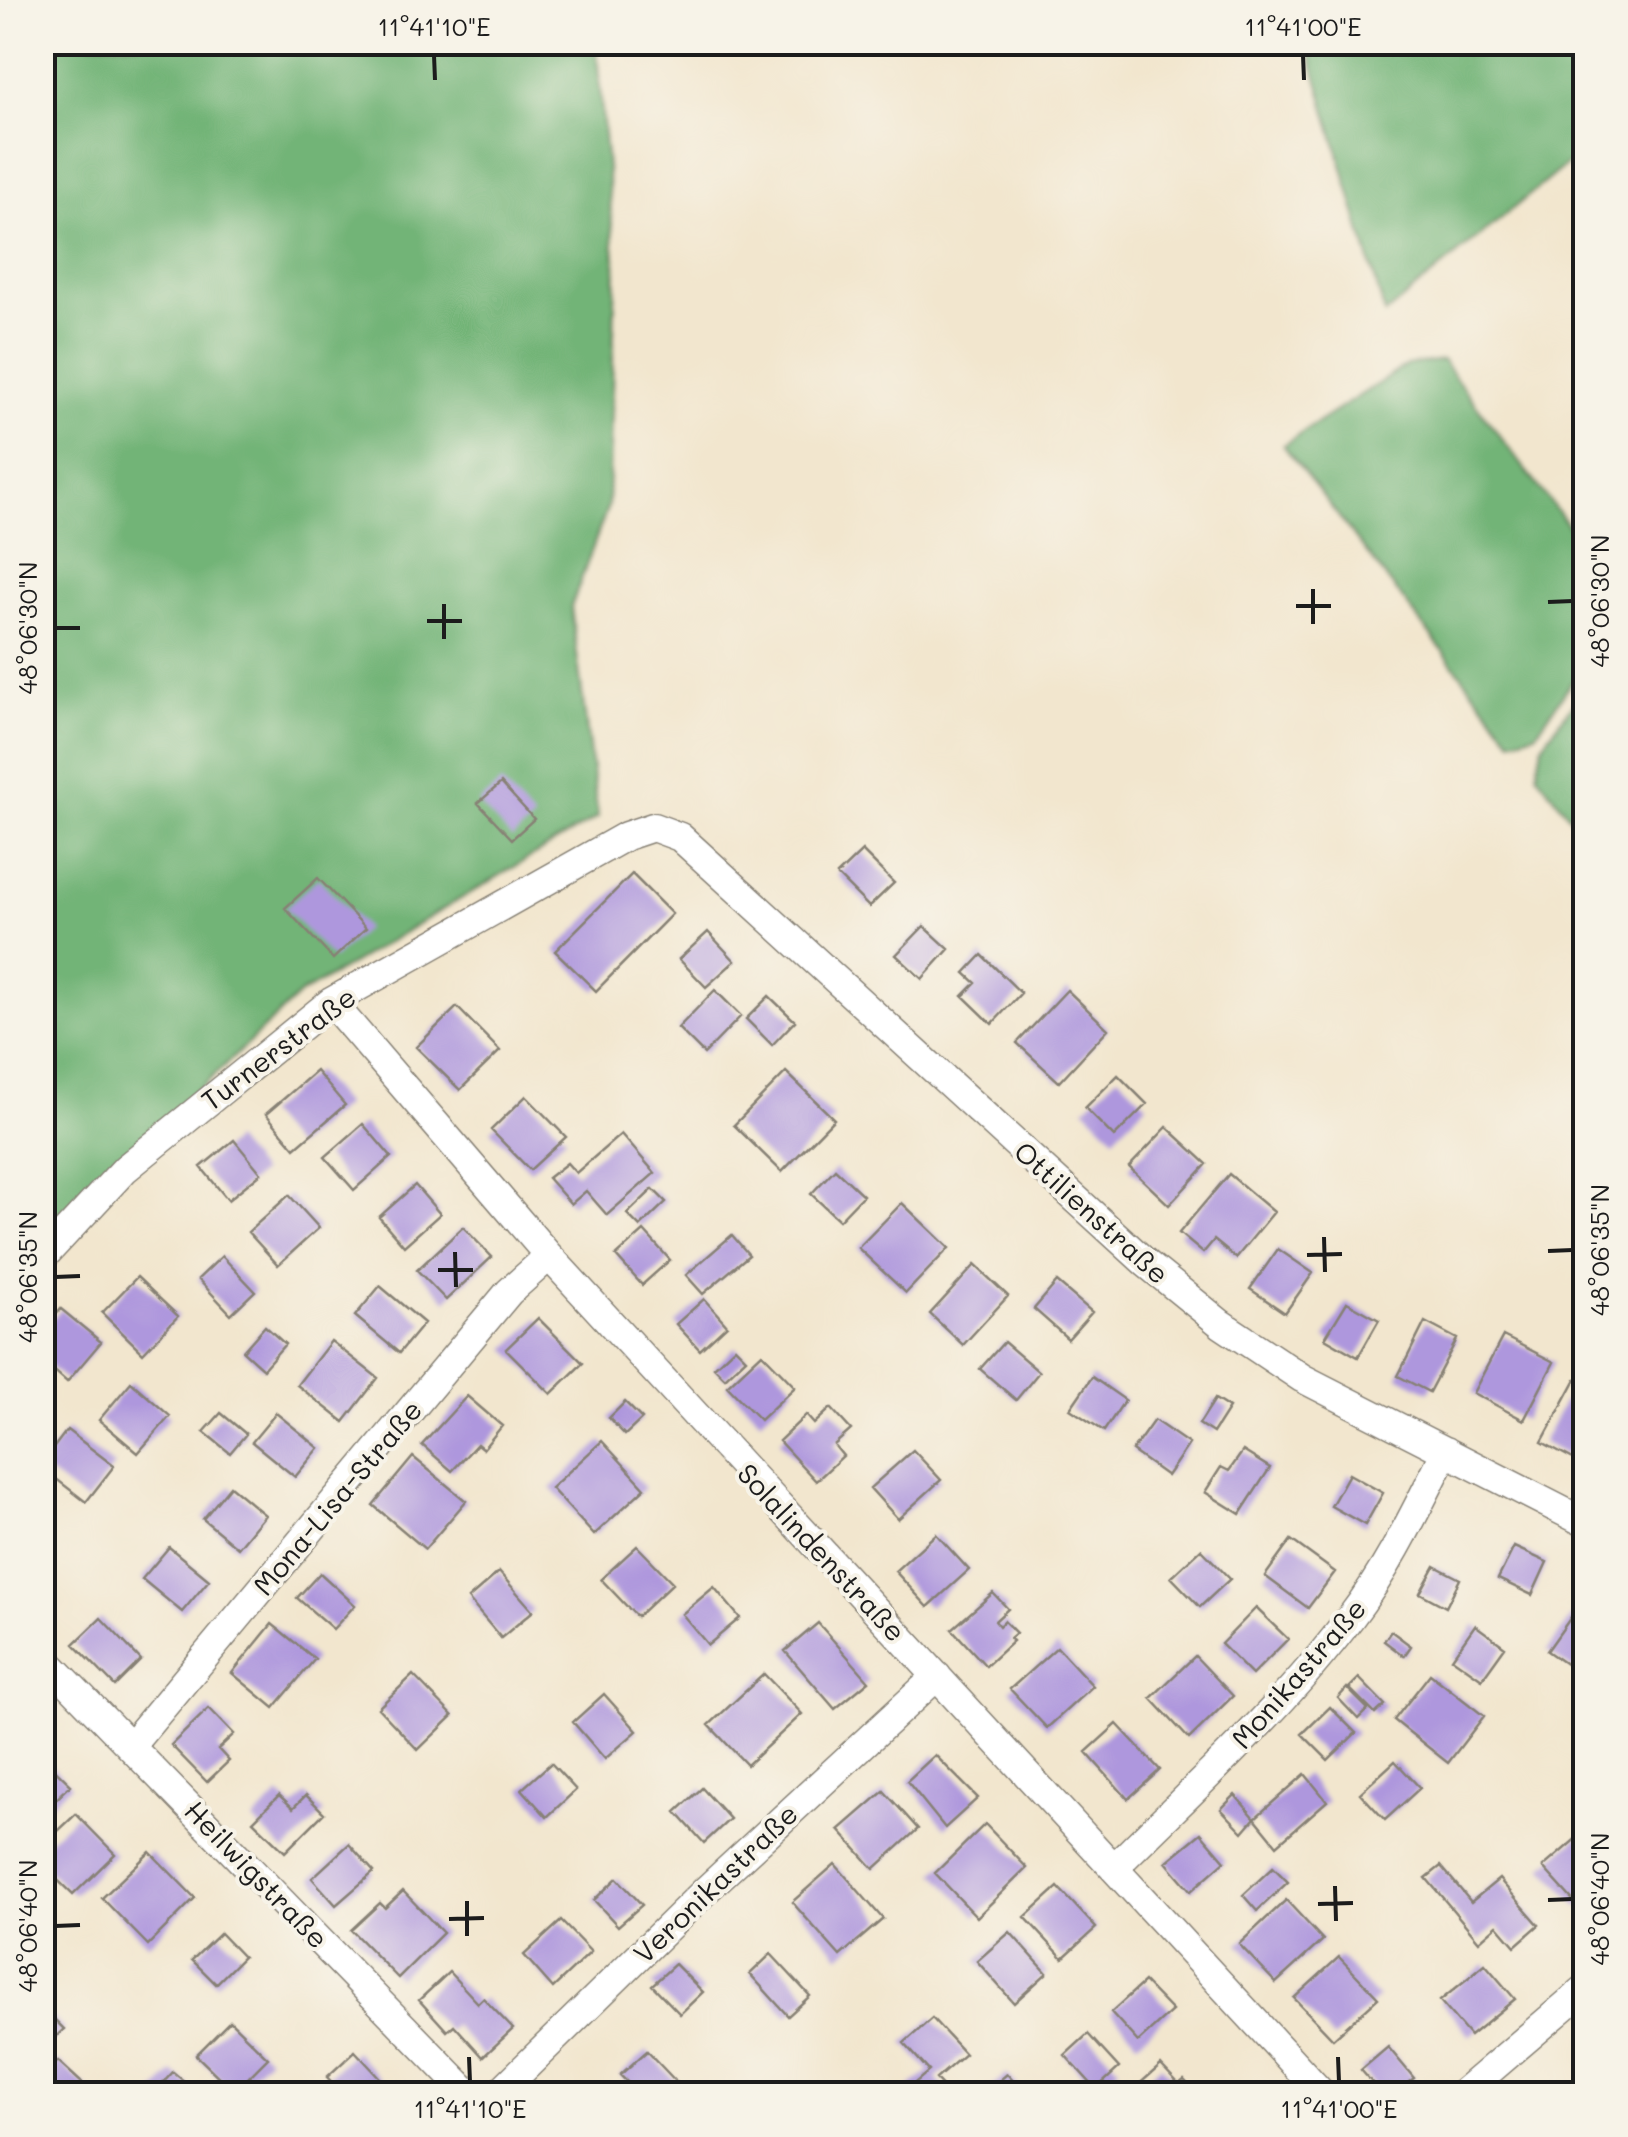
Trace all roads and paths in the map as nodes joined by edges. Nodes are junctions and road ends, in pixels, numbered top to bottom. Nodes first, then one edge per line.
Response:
1 (653, 827) joint
2 (331, 1002) junction
3 (549, 1256) junction
4 (42, 1258) edge
5 (1446, 1450) junction
6 (1586, 1522) edge
7 (42, 1656) edge
8 (937, 1676) junction
9 (132, 1744) junction
10 (1114, 1868) junction
11 (1586, 1988) edge
12 (469, 2094) edge
13 (498, 2094) edge
14 (1322, 2094) edge
15 (1462, 2094) edge

1 - 2 street, Turnerstraße
1 - 5 street, Ottilienstraße
2 - 3 street, Solalindenstraße
2 - 4 street, Turnerstraße
3 - 8 street, Solalindenstraße
3 - 9 street, Mona-Lisa-Straße
5 - 6 street, Ottilienstraße
5 - 10 street, Monikastraße
7 - 9 street, Heilwigstraße
8 - 10 street, Solalindenstraße
8 - 13 street, Veronikastraße
9 - 12 street, Heilwigstraße
10 - 14 street, Solalindenstraße
11 - 15 street

